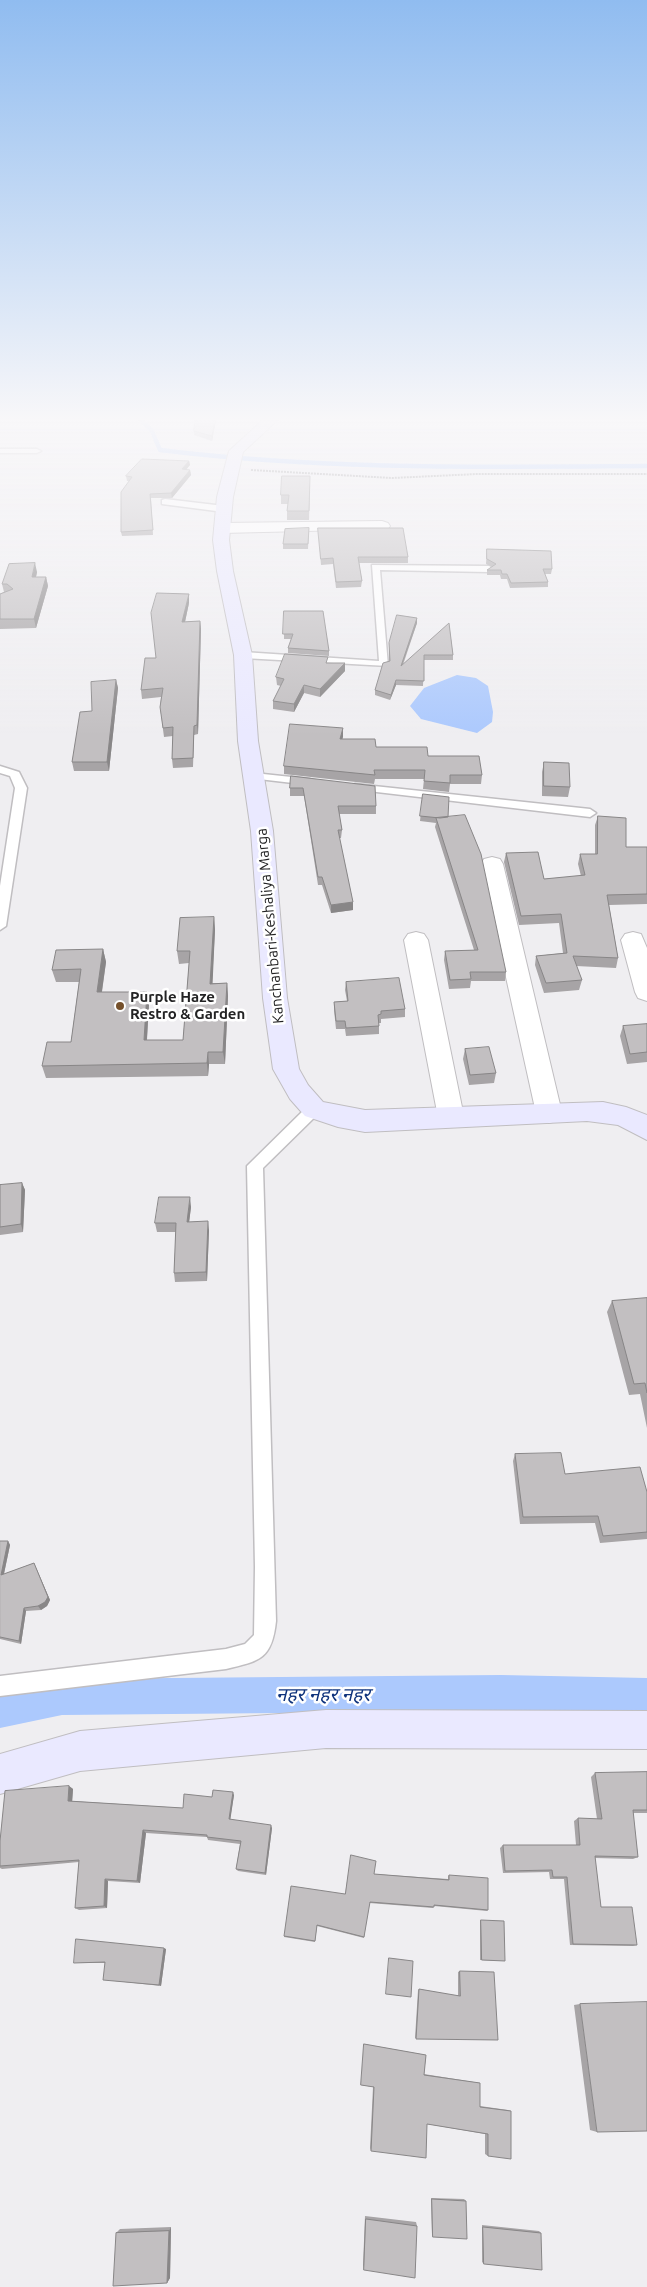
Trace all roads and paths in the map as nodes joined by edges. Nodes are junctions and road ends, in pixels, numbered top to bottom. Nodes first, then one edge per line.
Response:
1 (223, 523) edge
2 (317, 523) edge
3 (382, 526) edge
4 (489, 569) edge
5 (243, 655) junction
6 (0, 769) edge
7 (254, 776) junction
8 (323, 784) edge
9 (343, 786) edge
10 (590, 813) dead end
11 (492, 864) dead end
12 (0, 926) edge
13 (416, 940) dead end
14 (633, 940) dead end
15 (647, 992) edge
16 (314, 1109) junction
17 (549, 1113) junction
18 (451, 1117) junction
19 (645, 1123) edge
20 (0, 1686) edge
21 (647, 1730) edge
22 (0, 1774) edge

1 - 5 street, Kanchanbari-Keshaliya Marga
2 - 3 street
4 - 5 lane
5 - 7 street, Kanchanbari-Keshaliya Marga
6 - 12 lane
7 - 8 lane
7 - 16 street, Kanchanbari-Keshaliya Marga
9 - 10 lane
11 - 17 street
13 - 18 street
14 - 15 street
16 - 18 street
16 - 20 lane
17 - 18 street
17 - 19 street
21 - 22 street

